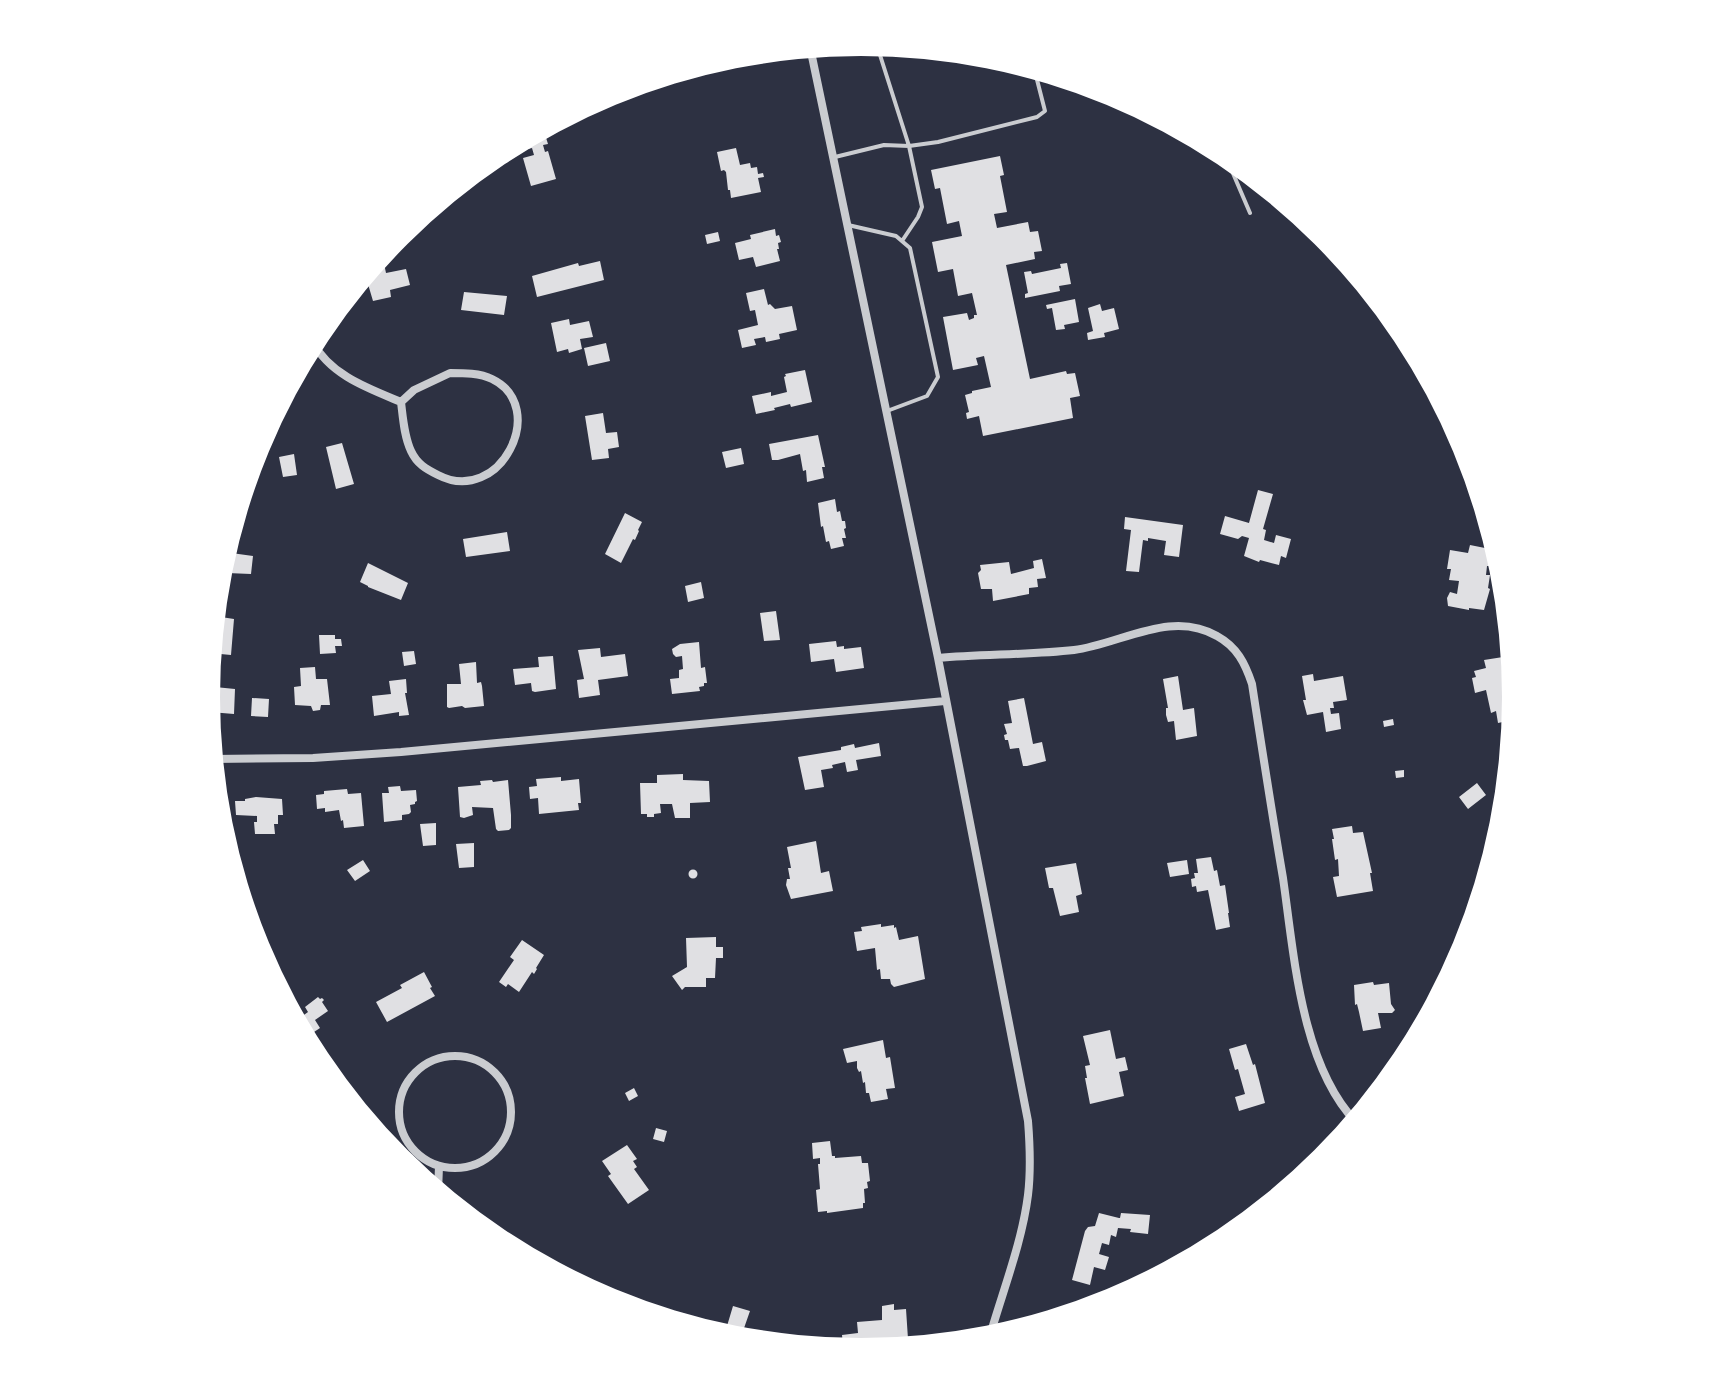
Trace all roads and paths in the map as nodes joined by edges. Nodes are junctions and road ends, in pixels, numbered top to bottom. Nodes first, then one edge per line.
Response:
1 (880, 56) edge
2 (812, 58) edge
3 (1037, 81) edge
4 (909, 146) junction
5 (832, 158) junction
6 (1234, 176) edge
7 (1250, 213) dead end
8 (848, 225) junction
9 (902, 241) junction
10 (320, 354) edge
11 (401, 402) junction
12 (887, 411) junction
13 (938, 658) junction
14 (945, 701) junction
15 (223, 759) edge
16 (1348, 1114) edge
17 (439, 1166) junction
18 (439, 1179) edge
19 (993, 1324) edge

1 - 4 lane
2 - 5 street
3 - 4 lane
4 - 5 lane
4 - 9 lane
5 - 8 street
6 - 7 lane
8 - 9 lane
8 - 12 street
9 - 12 lane
10 - 11 street
11 - 11 street
12 - 13 street
13 - 14 street
13 - 16 street
14 - 15 street
14 - 19 street
17 - 17 street
17 - 18 street

